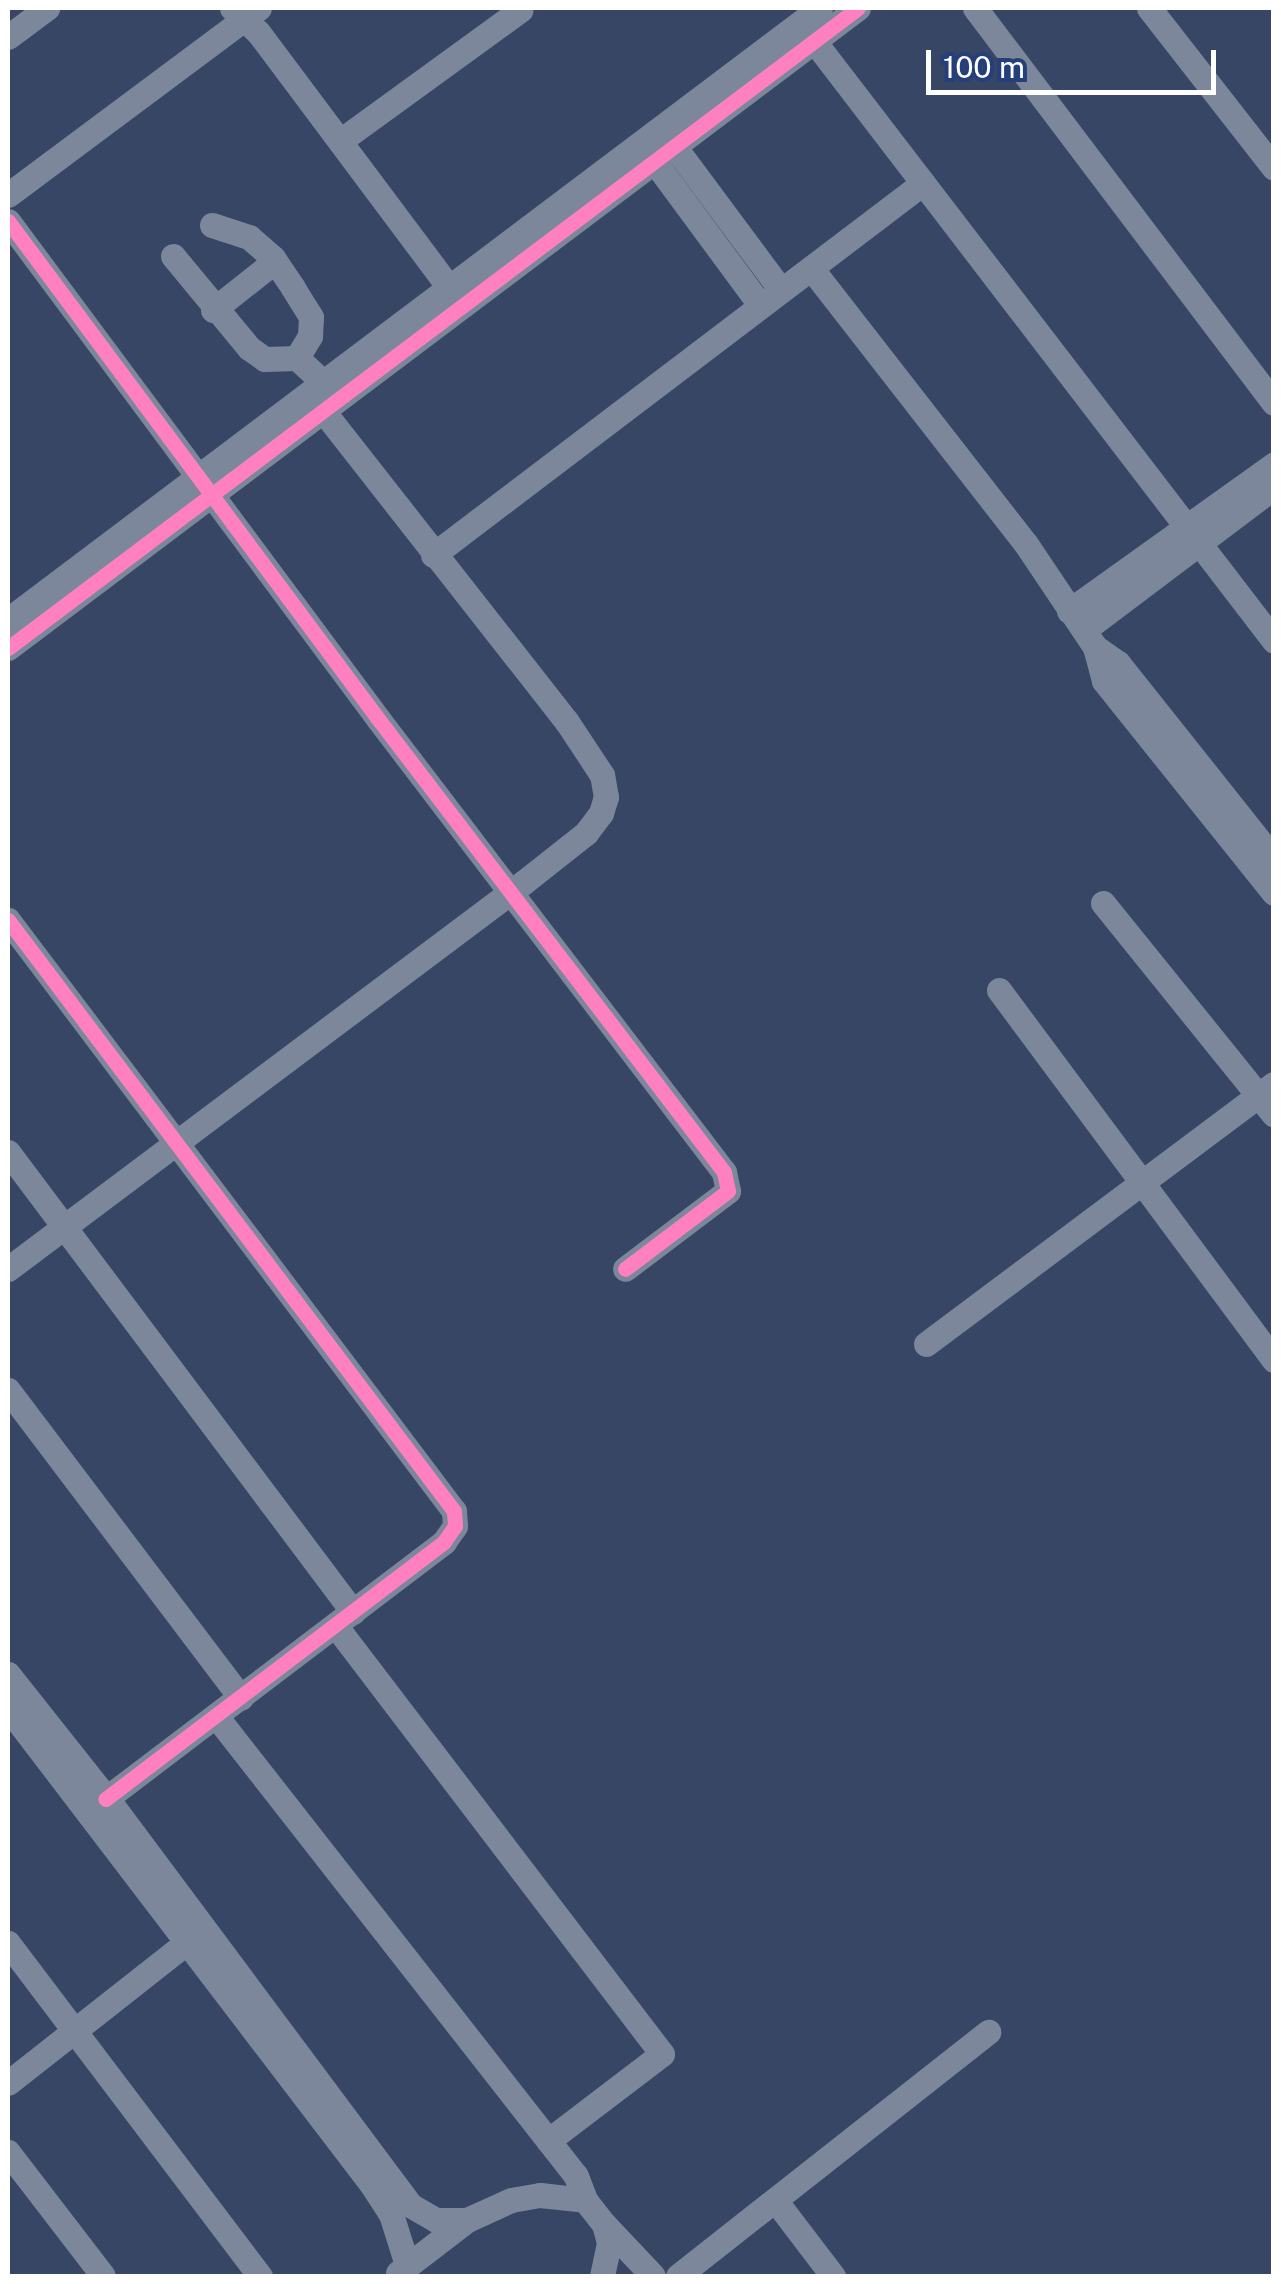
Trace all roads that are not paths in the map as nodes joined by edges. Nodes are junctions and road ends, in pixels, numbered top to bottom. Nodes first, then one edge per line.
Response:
1 (47, 8) edge
2 (820, 8) edge
3 (858, 8) edge
4 (975, 8) edge
5 (1149, 8) edge
6 (520, 10) dead end
7 (245, 11) edge
8 (8, 37) edge
9 (814, 40) junction
10 (340, 141) junction
11 (664, 154) junction
12 (1274, 168) edge
13 (924, 183) junction
14 (8, 195) edge
15 (8, 221) edge
16 (212, 226) dead end
17 (173, 256) dead end
18 (275, 262) junction
19 (812, 268) junction
20 (449, 287) junction
21 (770, 298) junction
22 (213, 310) junction
23 (297, 358) junction
24 (324, 382) junction
25 (1274, 403) edge
26 (323, 410) junction
27 (1274, 464) edge
28 (207, 484) junction
29 (1274, 487) edge
30 (1192, 536) junction
31 (434, 555) junction
32 (8, 620) edge
33 (1083, 630) junction
34 (1274, 641) edge
35 (8, 648) edge
36 (1274, 859) edge
37 (510, 892) junction
38 (1274, 893) edge
39 (1103, 903) dead end
40 (8, 920) edge
41 (999, 990) dead end
42 (1269, 1099) edge
43 (178, 1144) junction
44 (8, 1152) edge
45 (1142, 1186) junction
46 (64, 1227) junction
47 (8, 1269) edge
48 (625, 1269) dead end
49 (926, 1344) dead end
50 (1274, 1360) edge
51 (8, 1390) edge
52 (344, 1618) junction
53 (8, 1674) edge
54 (240, 1698) junction
55 (8, 1708) edge
56 (216, 1716) junction
57 (106, 1799) junction
58 (187, 1942) junction
59 (8, 1943) edge
60 (74, 2032) junction
61 (988, 2032) dead end
62 (8, 2083) edge
63 (548, 2142) junction
64 (8, 2152) edge
65 (585, 2200) junction
66 (775, 2200) junction
67 (467, 2220) junction
68 (604, 2224) junction
69 (400, 2271) edge
70 (103, 2276) edge
71 (260, 2276) edge
72 (602, 2276) edge
73 (653, 2276) edge
74 (678, 2276) edge
75 (832, 2276) edge

1 - 8 street
2 - 20 street
3 - 9 street
4 - 25 street
5 - 12 street
6 - 10 street
7 - 10 street
7 - 14 street
9 - 11 street
9 - 13 street
10 - 20 street
11 - 21 street
11 - 26 street
13 - 19 street
13 - 30 street
15 - 28 street
16 - 18 street
17 - 22 street
18 - 22 street
18 - 23 street
19 - 21 street
19 - 33 street
20 - 24 street
21 - 31 street
22 - 23 street
23 - 24 street
24 - 28 street
26 - 28 street
26 - 31 street
27 - 30 street
28 - 32 street
28 - 35 street
28 - 37 street
29 - 30 street
30 - 33 street
30 - 34 street
31 - 37 street
33 - 36 street
33 - 38 street
37 - 43 street
37 - 48 street
39 - 42 street
40 - 43 street
41 - 45 street
42 - 45 street
43 - 46 street
43 - 52 street
44 - 46 street
45 - 49 street
45 - 50 street
46 - 47 street
46 - 52 street
51 - 54 street
52 - 54 street
52 - 63 street
53 - 57 street
54 - 56 street
55 - 58 street
56 - 57 street
56 - 63 street
57 - 67 street
58 - 60 street
58 - 69 street
59 - 60 street
60 - 62 street
60 - 71 street
61 - 66 street
63 - 65 street
64 - 70 street
65 - 67 street
65 - 68 street
66 - 74 street
66 - 75 street
67 - 69 street
68 - 72 street
68 - 73 street

